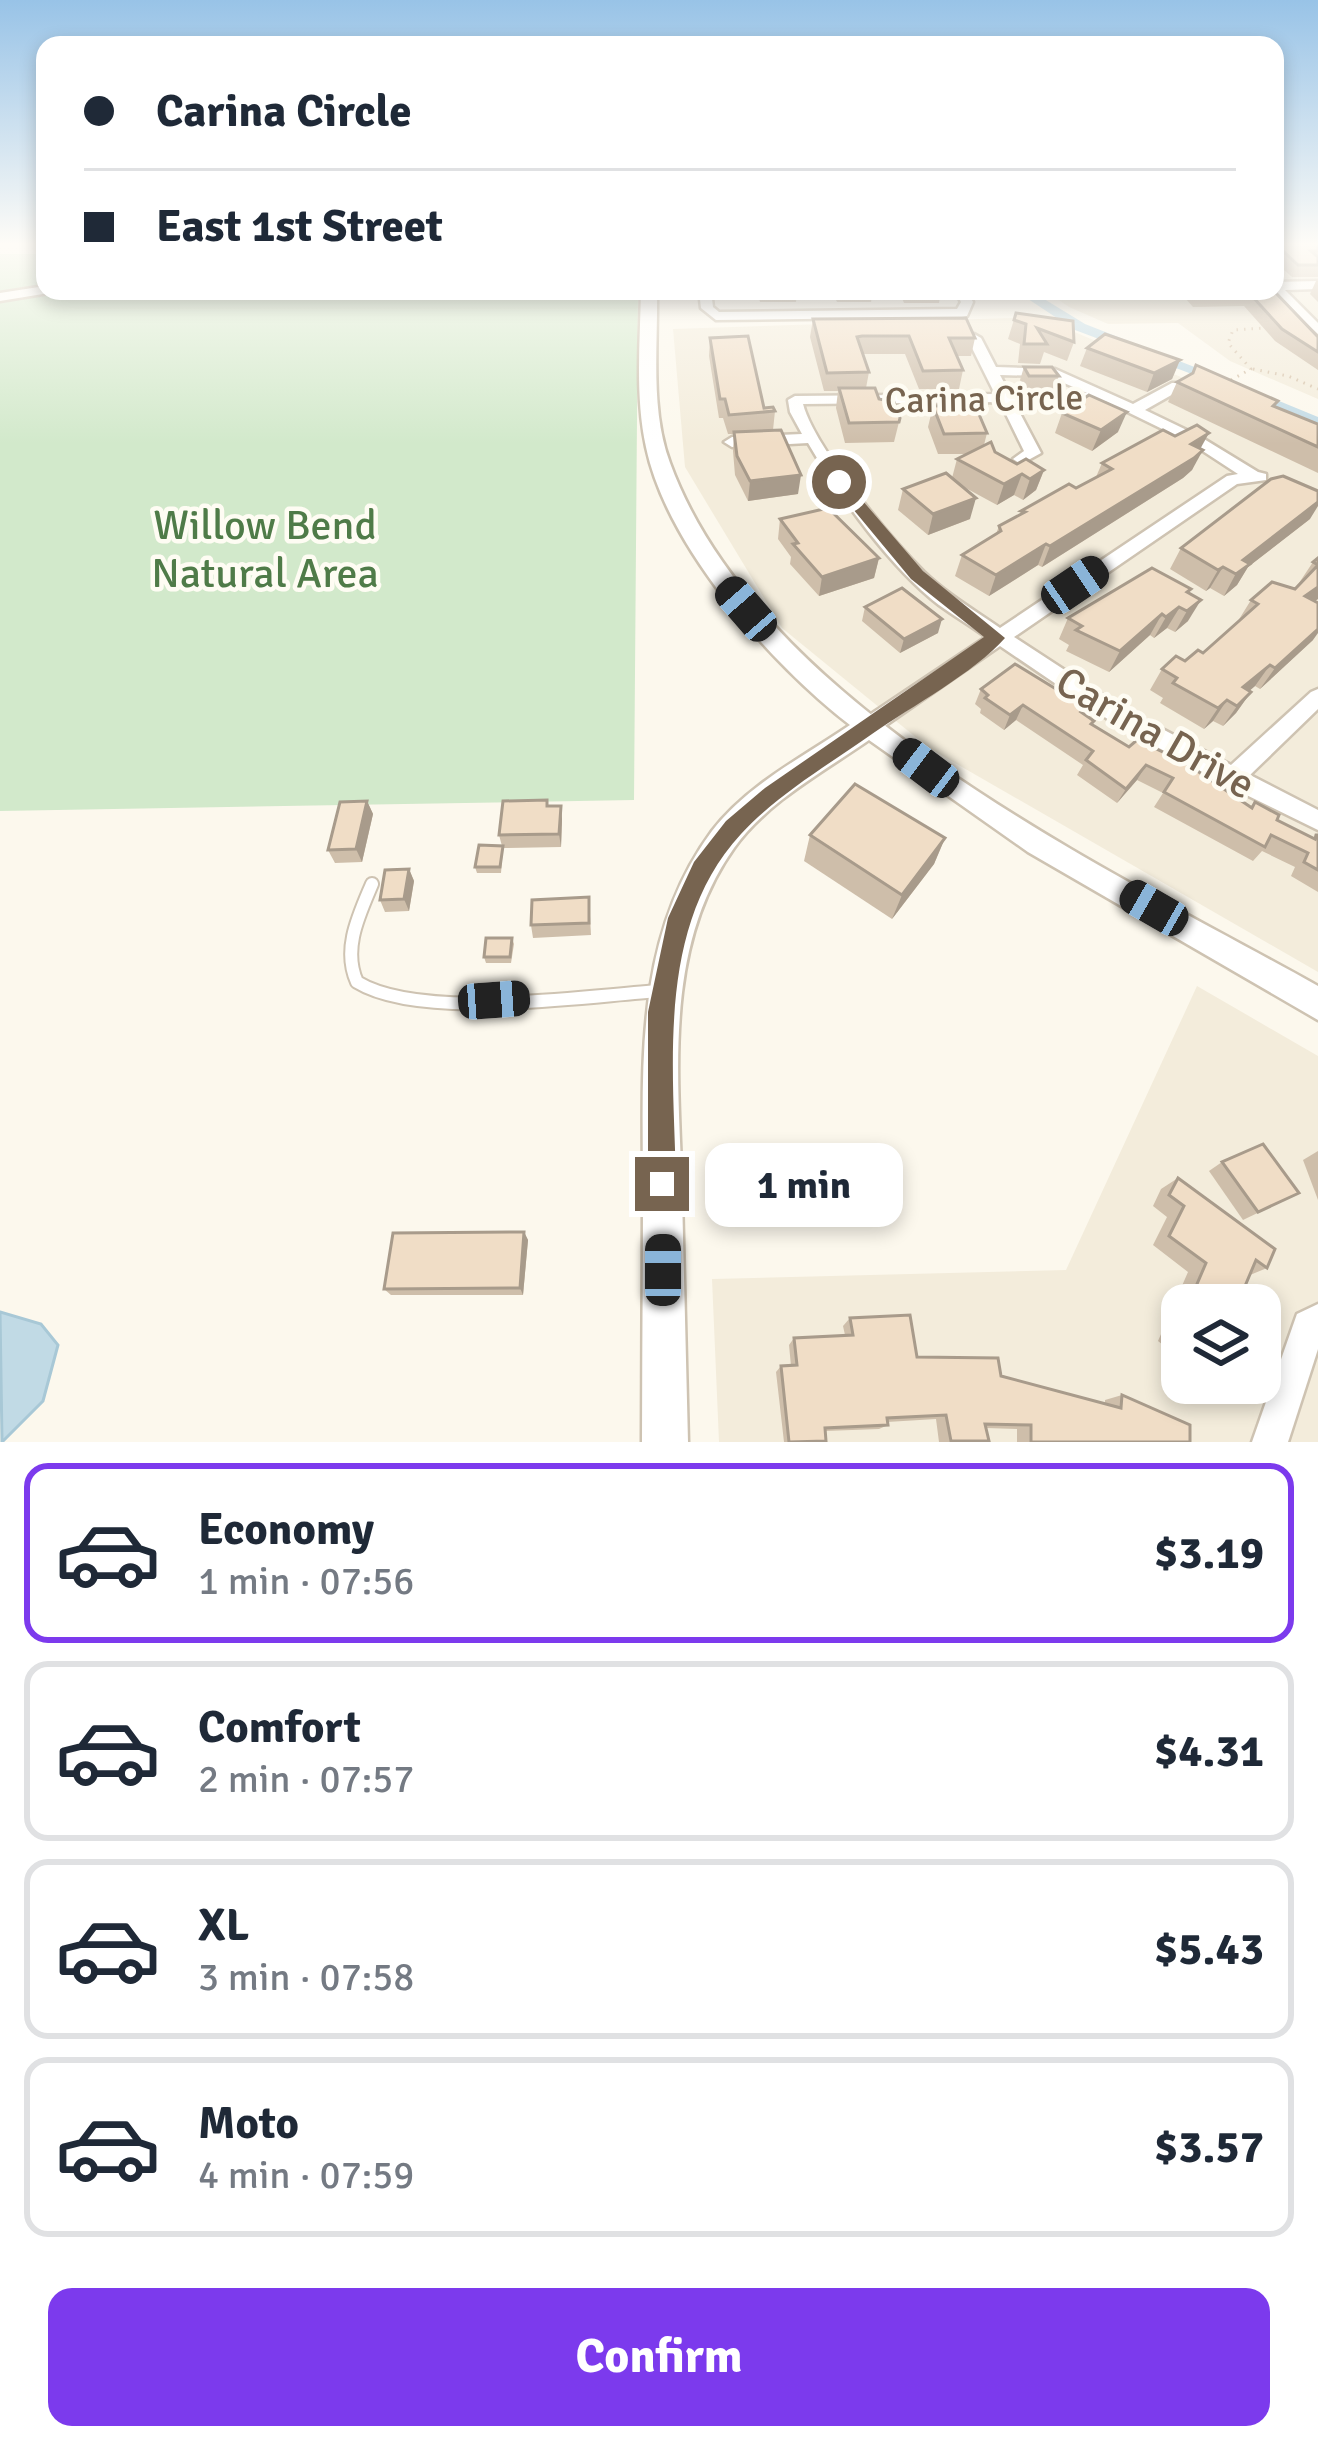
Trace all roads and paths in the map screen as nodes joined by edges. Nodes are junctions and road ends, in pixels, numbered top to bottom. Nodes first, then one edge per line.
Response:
1 (649, 309) edge
2 (708, 309) edge
3 (964, 309) edge
4 (1316, 329) edge
5 (974, 338) edge
6 (1251, 369) junction
7 (991, 371) junction
8 (1231, 380) edge
9 (1178, 386) edge
10 (1318, 389) edge
11 (1107, 397) junction
12 (1004, 398) junction
13 (1135, 410) junction
14 (811, 438) junction
15 (732, 442) edge
16 (1021, 459) edge
17 (1254, 477) junction
18 (1276, 481) edge
19 (862, 509) junction
20 (842, 514) edge
21 (996, 638) junction
22 (1318, 697) edge
23 (869, 726) junction
24 (1232, 778) junction
25 (1318, 821) edge
26 (372, 884) dead end
27 (664, 991) junction
28 (1318, 1004) edge
29 (1318, 1320) edge
30 (665, 1442) edge
31 (1270, 1442) edge

1 - 23 street
2 - 3 street
4 - 6 path
5 - 7 street
6 - 8 path
6 - 10 path
7 - 11 street
7 - 12 street
9 - 13 street
11 - 12 street, Carina Circle
11 - 13 street, Carina Circle
12 - 14 street, Carina Circle
12 - 16 street
13 - 17 street, Carina Circle
14 - 15 street
14 - 19 street
17 - 18 street, Carina Circle
17 - 21 street
19 - 20 street
19 - 21 street
21 - 23 street
21 - 24 street, Carina Drive
22 - 24 street
23 - 27 street
23 - 28 street
24 - 25 street, Carina Drive
26 - 27 lane
27 - 30 street
29 - 31 street

